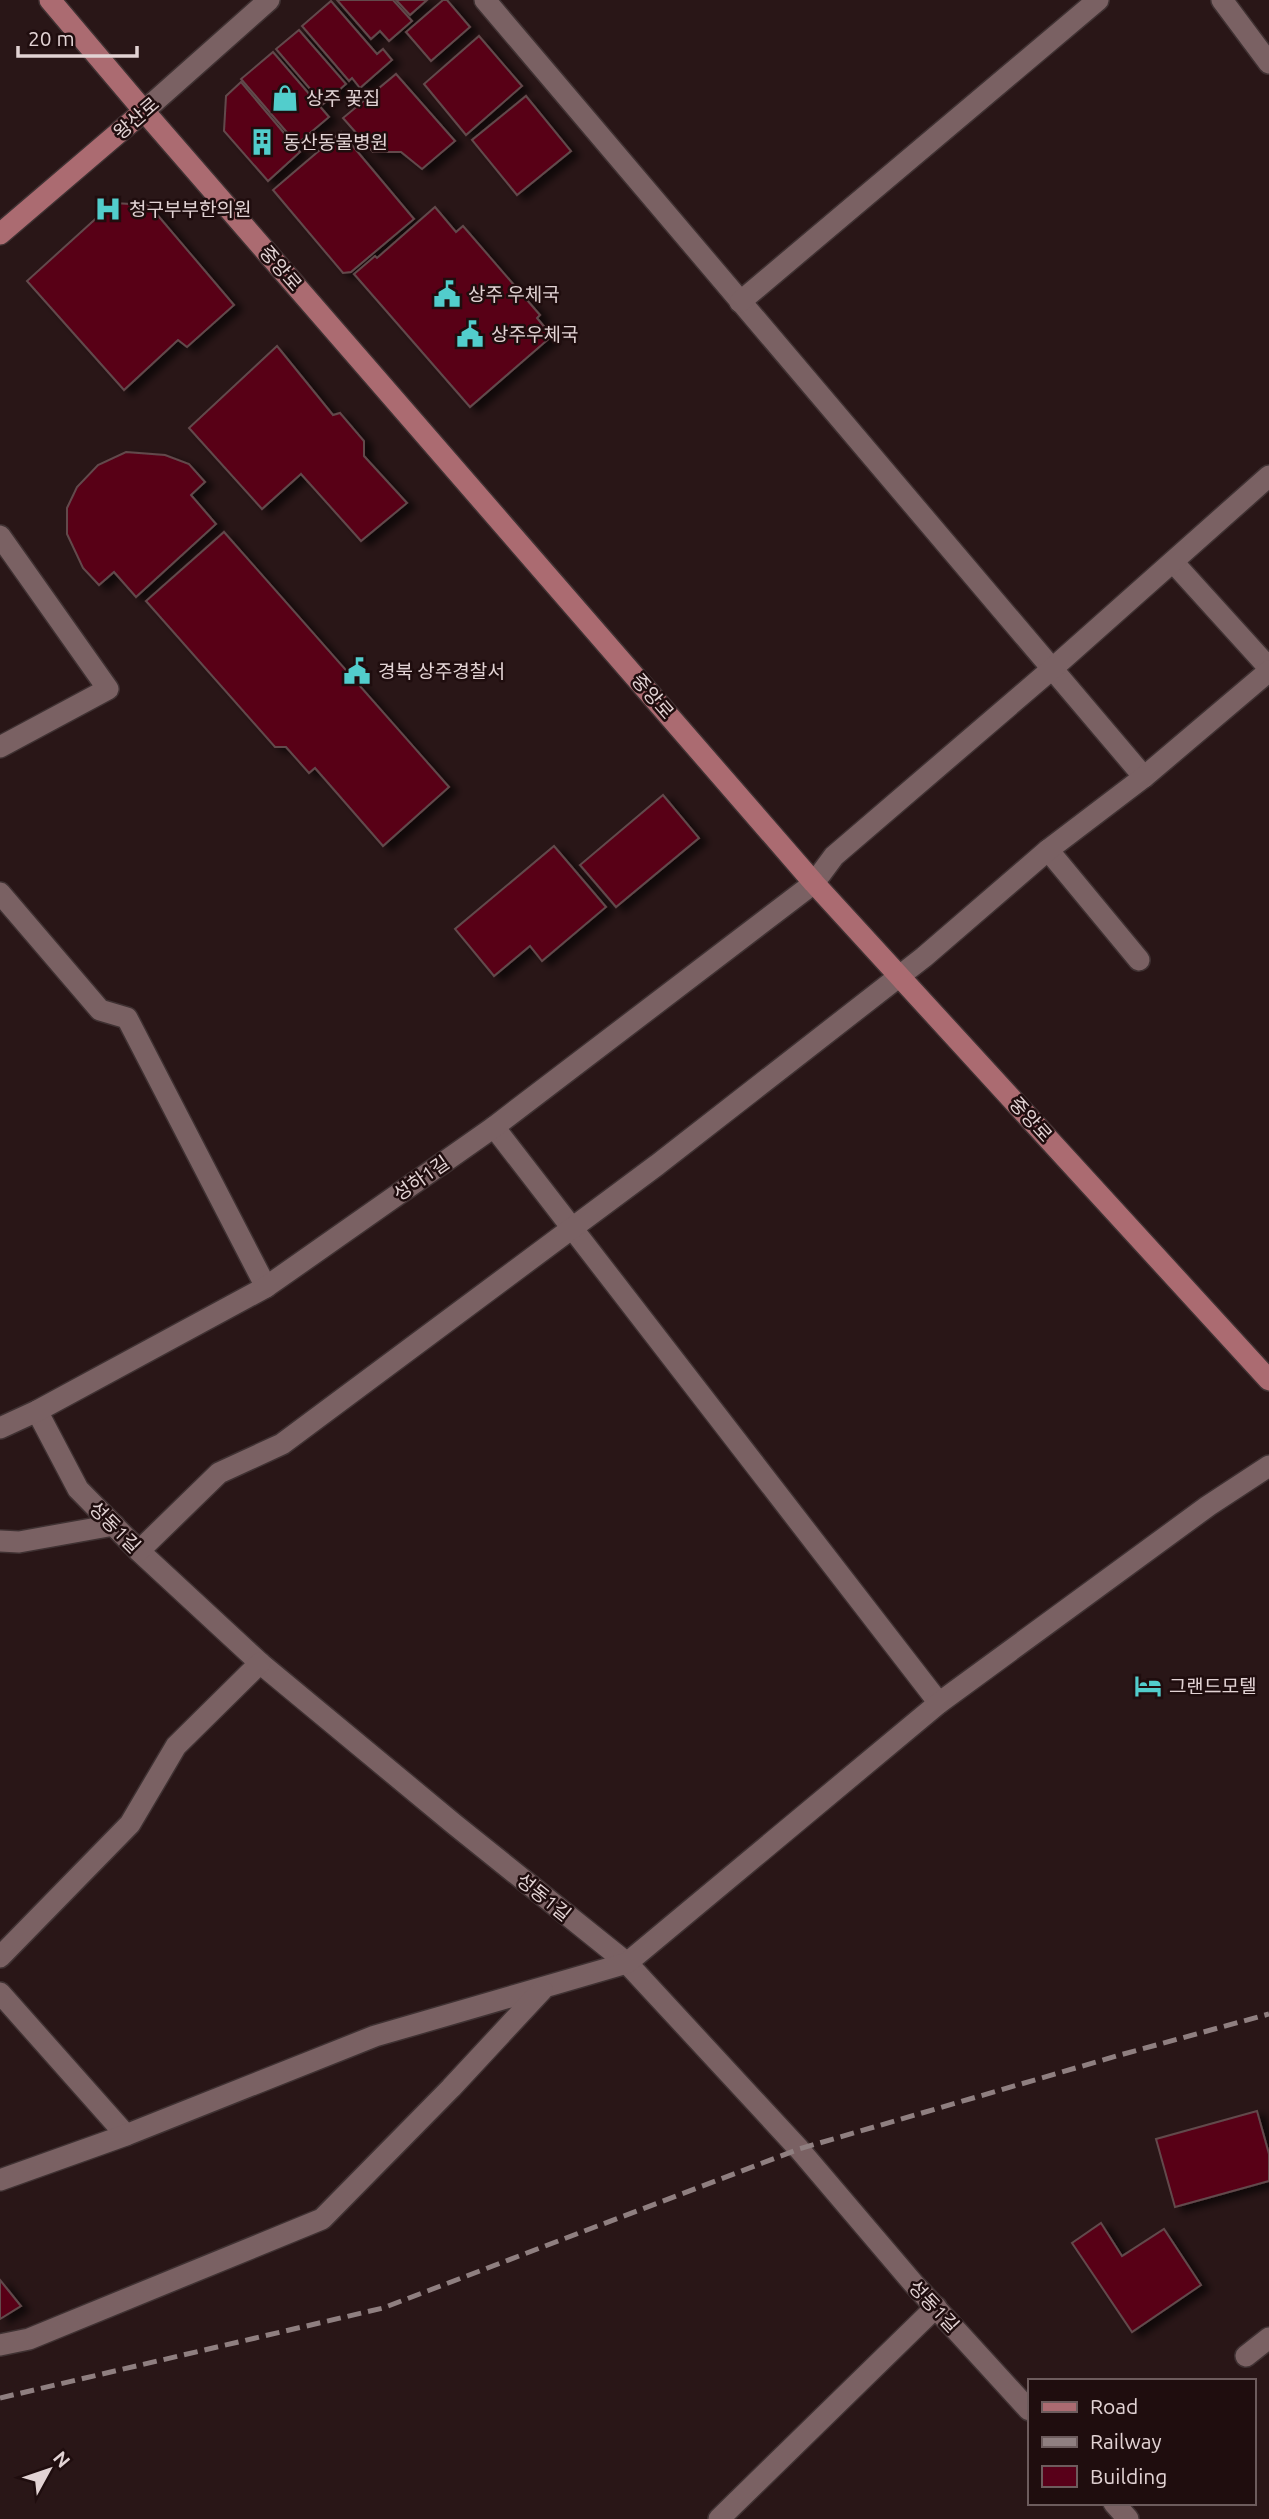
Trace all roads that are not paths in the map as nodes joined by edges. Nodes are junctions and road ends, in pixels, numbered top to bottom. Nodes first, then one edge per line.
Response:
1 (50, 0) edge
2 (269, 0) edge
3 (485, 0) edge
4 (1098, 0) edge
5 (1222, 0) edge
6 (1269, 63) edge
7 (144, 111) junction
8 (0, 234) edge
9 (740, 302) junction
10 (1269, 475) edge
11 (0, 536) edge
12 (1173, 562) junction
13 (1053, 668) junction
14 (1269, 669) edge
15 (0, 747) edge
16 (1144, 777) junction
17 (1048, 850) junction
18 (814, 883) junction
19 (0, 893) edge
20 (1139, 960) dead end
21 (901, 976) junction
22 (494, 1127) junction
23 (572, 1228) junction
24 (266, 1287) junction
25 (1269, 1380) edge
26 (37, 1411) junction
27 (0, 1428) edge
28 (1269, 1466) edge
29 (114, 1525) junction
30 (0, 1541) edge
31 (139, 1551) junction
32 (260, 1663) junction
33 (939, 1703) junction
34 (0, 1957) edge
35 (627, 1963) junction
36 (544, 1989) junction
37 (0, 1993) edge
38 (126, 2135) junction
39 (0, 2180) edge
40 (936, 2307) junction
41 (1269, 2338) edge
42 (0, 2345) edge
43 (1245, 2356) dead end
44 (1028, 2409) edge
45 (1116, 2505) edge
46 (719, 2519) edge
47 (1128, 2519) edge

1 - 7 main road, 중앙로
2 - 7 street, 왕산로
3 - 9 street
4 - 9 street
5 - 6 street
7 - 8 main road, 왕산로
7 - 18 main road, 중앙로
9 - 13 street
10 - 12 street, 성하1길
11 - 15 street
12 - 13 street, 성하1길
12 - 14 street
13 - 16 street
13 - 18 street, 성하1길
14 - 16 street
16 - 17 street
17 - 20 street
17 - 21 street
18 - 21 main road, 중앙로
18 - 22 street, 성하1길
19 - 24 street
21 - 23 street
21 - 25 main road, 중앙로
22 - 23 street
22 - 24 street, 성하1길
23 - 31 street
23 - 33 street
24 - 26 street, 성하1길
26 - 27 street, 성하1길
26 - 29 street, 성동1길
28 - 33 street
29 - 30 street
29 - 31 street, 성동1길
31 - 32 street, 성동1길
32 - 34 street
32 - 35 street, 성동1길
33 - 35 street
35 - 36 street
35 - 40 street, 성동1길
36 - 38 street
36 - 42 street
37 - 38 street
38 - 39 street
40 - 44 street, 성동1길
40 - 46 street
41 - 43 street
45 - 47 street

